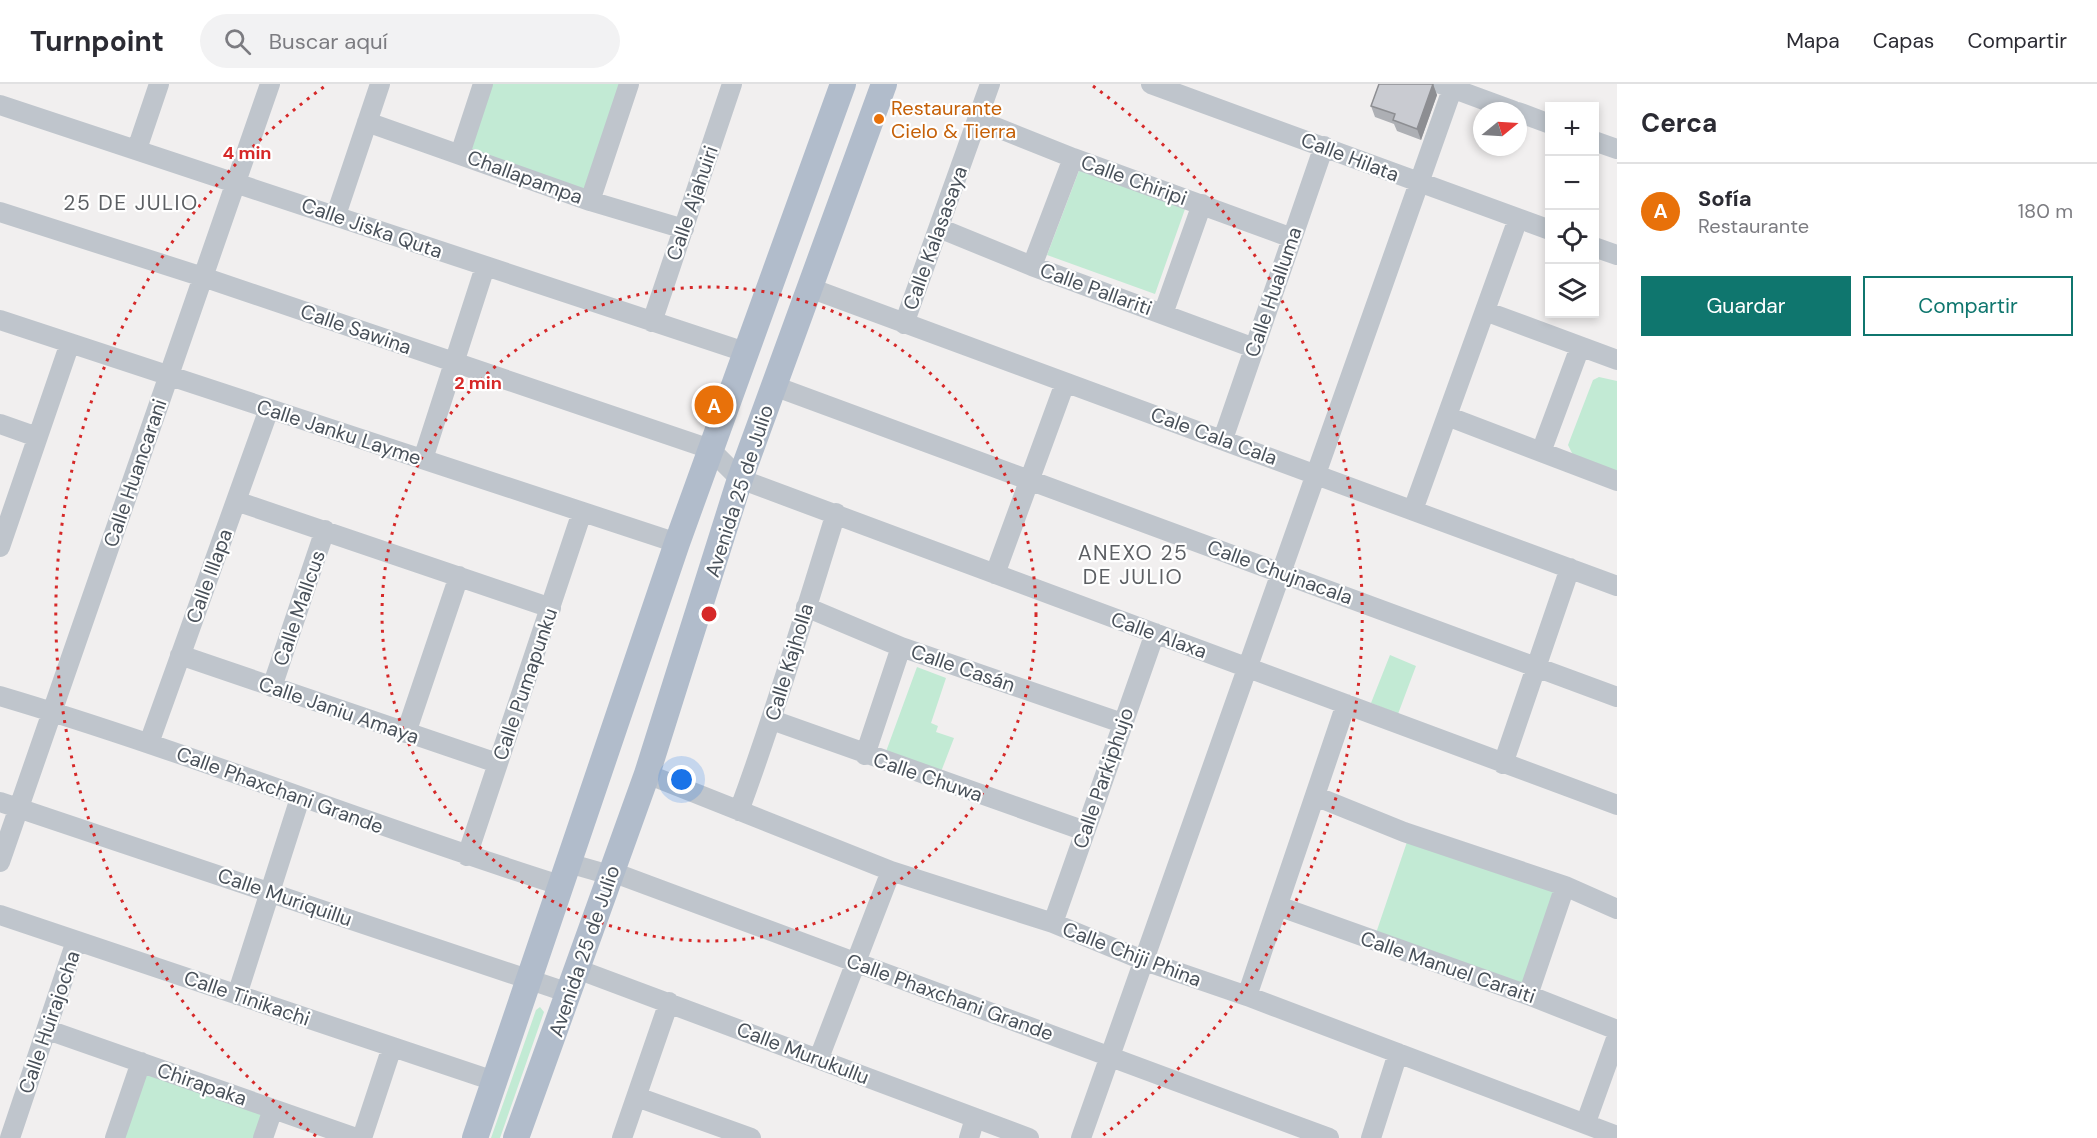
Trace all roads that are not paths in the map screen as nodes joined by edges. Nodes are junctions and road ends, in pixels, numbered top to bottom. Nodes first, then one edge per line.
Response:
1 (159, 84) edge
2 (270, 84) edge
3 (380, 84) edge
4 (483, 84) edge
5 (629, 84) edge
6 (732, 84) edge
7 (843, 84) edge
8 (884, 84) edge
9 (990, 84) edge
10 (1159, 85) edge
11 (1449, 85) edge
12 (1491, 102) edge
13 (0, 105) edge
14 (1527, 116) edge
15 (978, 120) junction
16 (367, 122) junction
17 (1545, 122) edge
18 (1599, 143) edge
19 (1324, 146) junction
20 (137, 149) junction
21 (1617, 149) edge
22 (460, 154) junction
23 (1073, 158) junction
24 (236, 182) junction
25 (1419, 183) junction
26 (590, 201) junction
27 (1202, 204) junction
28 (0, 212) edge
29 (336, 215) junction
30 (1518, 219) junction
31 (939, 228) junction
32 (684, 229) junction
33 (1545, 229) edge
34 (1292, 238) junction
35 (1599, 249) edge
36 (1617, 255) edge
37 (1032, 266) junction
38 (485, 267) junction
39 (203, 277) junction
40 (810, 288) junction
41 (1485, 311) junction
42 (1164, 314) junction
43 (0, 320) edge
44 (652, 322) junction
45 (904, 324) junction
46 (70, 343) junction
47 (1580, 346) junction
48 (1254, 348) junction
49 (745, 352) junction
50 (1617, 360) edge
51 (453, 362) junction
52 (169, 376) junction
53 (1065, 382) junction
54 (774, 386) junction
55 (269, 409) junction
56 (1447, 416) junction
57 (0, 424) edge
58 (37, 437) junction
59 (1223, 439) junction
60 (710, 449) junction
61 (1541, 452) junction
62 (423, 459) junction
63 (1316, 474) junction
64 (740, 479) junction
65 (1029, 479) junction
66 (1617, 481) edge
67 (236, 501) junction
68 (1413, 510) junction
69 (582, 512) junction
70 (836, 513) junction
71 (325, 530) junction
72 (677, 543) junction
73 (0, 547) edge
74 (1570, 568) junction
75 (1281, 573) junction
76 (994, 574) junction
77 (459, 576) junction
78 (1617, 586) edge
79 (806, 607) junction
80 (551, 608) junction
81 (1155, 633) junction
82 (901, 648) junction
83 (180, 655) junction
84 (1536, 667) junction
85 (1248, 668) junction
86 (272, 687) junction
87 (0, 696) edge
88 (1617, 697) edge
89 (1346, 704) junction
90 (52, 712) junction
91 (772, 720) junction
92 (1122, 723) junction
93 (406, 733) junction
94 (149, 744) junction
95 (865, 755) junction
96 (497, 763) junction
97 (1503, 764) junction
98 (647, 774) junction
99 (1315, 796) junction
100 (300, 798) junction
101 (1617, 804) edge
102 (9, 805) edge
103 (739, 811) junction
104 (1085, 831) junction
105 (467, 856) junction
106 (0, 862) edge
107 (891, 871) junction
108 (564, 874) junction
109 (610, 875) junction
110 (1565, 886) junction
111 (268, 892) junction
112 (1278, 906) junction
113 (1617, 909) edge
114 (0, 915) edge
115 (1053, 923) junction
116 (76, 941) junction
117 (1144, 962) junction
118 (857, 964) junction
119 (578, 969) junction
120 (528, 980) junction
121 (569, 993) junction
122 (237, 995) junction
123 (1528, 995) junction
124 (1247, 996) junction
125 (669, 1002) junction
126 (48, 1029) junction
127 (1617, 1030) edge
128 (1617, 1036) edge
129 (392, 1047) junction
130 (1398, 1053) junction
131 (1111, 1055) junction
132 (819, 1058) junction
133 (141, 1062) junction
134 (494, 1081) junction
135 (637, 1097) junction
136 (273, 1109) junction
137 (975, 1118) junction
138 (1586, 1122) junction
139 (725, 1134) edge
140 (1617, 1136) edge
141 (10, 1138) edge
142 (115, 1138) edge
143 (263, 1138) edge
144 (356, 1138) edge
145 (362, 1138) edge
146 (476, 1138) edge
147 (516, 1138) edge
148 (622, 1138) edge
149 (751, 1138) edge
150 (969, 1138) edge
151 (1029, 1138) edge
152 (1081, 1138) edge
153 (1329, 1138) edge
154 (1371, 1138) edge

1 - 20 street
2 - 24 street, Calle Huancarani
3 - 16 street
4 - 22 street
5 - 26 street
6 - 32 street, Calle Ajahuiri
7 - 49 main road, Avenida 25 de Julio
8 - 40 main road, Avenida 25 de Julio
9 - 15 street, Calle Kalasasaya
10 - 19 street, Calle Hilata
11 - 12 street
11 - 25 street
13 - 20 street, Calle Jiska Quta
14 - 17 street
15 - 23 street, Calle Chiripi
15 - 31 street, Calle Kalasasaya
16 - 22 street, Challapampa
16 - 29 street
18 - 21 street
19 - 25 street, Calle Hilata
19 - 34 street, Calle Hualluma
20 - 24 street, Calle Jiska Quta
22 - 26 street, Challapampa
23 - 27 street, Calle Chiripi
23 - 37 street
24 - 29 street, Calle Jiska Quta
24 - 39 street, Calle Huancarani
25 - 30 street, Calle Hilata
25 - 63 street
26 - 32 street, Challapampa
27 - 34 street, Calle Chiripi
27 - 42 street
28 - 39 street, Calle Sawina
29 - 38 street, Calle Jiska Quta
30 - 33 street, Calle Hilata
30 - 41 street
31 - 37 street, Calle Pallariti
31 - 45 street, Calle Kalasasaya
32 - 44 street, Calle Ajahuiri
34 - 48 street, Calle Hualluma
35 - 36 street
37 - 42 street, Calle Pallariti
38 - 44 street, Calle Jiska Quta
38 - 51 street
39 - 51 street, Calle Sawina
39 - 52 street, Calle Huancarani
40 - 45 street, Cale Cala Cala
40 - 54 main road, Avenida 25 de Julio
41 - 47 street
41 - 56 street
42 - 48 street, Calle Pallariti
43 - 46 street, Calle Janku Layme
44 - 49 street, Calle Jiska Quta
45 - 53 street, Cale Cala Cala
46 - 52 street, Calle Janku Layme
46 - 58 street
47 - 50 street
47 - 61 street
48 - 59 street, Calle Hualluma
49 - 60 main road, Avenida 25 de Julio
51 - 60 street, Calle Sawina
51 - 62 street
52 - 55 street, Calle Janku Layme
52 - 90 street, Calle Huancarani
53 - 59 street, Cale Cala Cala
53 - 65 street
54 - 64 main road, Avenida 25 de Julio
54 - 65 street, Calle Chujnacala
55 - 62 street, Calle Janku Layme
55 - 67 street, Calle Illapa
56 - 61 street
56 - 68 street
57 - 58 street
58 - 73 street
59 - 63 street, Cale Cala Cala
60 - 64 street, Calle Alaxa
60 - 72 main road, Avenida 25 de Julio
61 - 66 street
62 - 69 street, Calle Janku Layme
63 - 68 street, Cale Cala Cala
63 - 75 street
64 - 70 street, Calle Alaxa
64 - 98 main road, Avenida 25 de Julio
65 - 75 street, Calle Chujnacala
65 - 76 street
67 - 71 street
67 - 83 street, Calle Illapa
68 - 74 street, Cale Cala Cala
69 - 72 street, Calle Janku Layme
69 - 80 street, Calle Pumapunku
70 - 76 street, Calle Alaxa
70 - 79 street, Calle Kajholla
71 - 77 street
71 - 86 street, Calle Mallcus
72 - 108 main road, Avenida 25 de Julio
74 - 78 street, Cale Cala Cala
74 - 84 street
75 - 84 street, Calle Chujnacala
75 - 85 street
76 - 81 street, Calle Alaxa
77 - 80 street
77 - 93 street
79 - 82 street, Calle Casán
79 - 91 street, Calle Kajholla
80 - 96 street, Calle Pumapunku
81 - 85 street, Calle Alaxa
81 - 92 street, Calle Parkiphujo
82 - 92 street, Calle Casán
82 - 95 street
83 - 86 street, Calle Janiu Amaya
83 - 94 street, Calle Illapa
84 - 88 street, Calle Chujnacala
84 - 97 street
85 - 89 street, Calle Alaxa
85 - 117 street
86 - 93 street, Calle Janiu Amaya
87 - 90 street, Calle Phaxchani Grande
89 - 97 street, Calle Alaxa
89 - 99 street
90 - 94 street, Calle Phaxchani Grande
90 - 102 street, Calle Huancarani
91 - 95 street, Calle Chuwa
91 - 103 street, Calle Kajholla
92 - 104 street, Calle Parkiphujo
93 - 96 street, Calle Janiu Amaya
94 - 100 street, Calle Phaxchani Grande
95 - 104 street, Calle Chuwa
96 - 105 street, Calle Pumapunku
97 - 101 street, Calle Alaxa
98 - 103 street, Calle Chiji Phina
98 - 109 main road, Avenida 25 de Julio
99 - 110 street
99 - 112 street
100 - 105 street, Calle Phaxchani Grande
100 - 111 street
102 - 106 street, Calle Huancarani
102 - 111 street, Calle Muriquillu
103 - 107 street, Calle Chiji Phina
104 - 115 street, Calle Parkiphujo
105 - 108 street, Calle Phaxchani Grande
107 - 115 street, Calle Chiji Phina
107 - 118 street
108 - 109 street, Calle Phaxchani Grande
108 - 120 main road, Avenida 25 de Julio
109 - 118 street, Calle Phaxchani Grande
109 - 119 main road, Avenida 25 de Julio
110 - 113 street
110 - 123 street
111 - 120 street, Calle Muriquillu
111 - 122 street
112 - 123 street, Calle Manuel Caraiti
112 - 124 street
114 - 116 street, Calle Tinikachi
115 - 117 street, Calle Chiji Phina
116 - 122 street, Calle Tinikachi
116 - 126 street, Calle Huirajocha
117 - 124 street, Calle Chiji Phina
117 - 131 street
118 - 131 street, Calle Phaxchani Grande
118 - 132 street
119 - 121 main road, Avenida 25 de Julio
119 - 125 street, Calle Murukullu
120 - 121 street, Calle Muriquillu
120 - 134 main road, Avenida 25 de Julio
121 - 147 main road, Avenida 25 de Julio
122 - 129 street, Calle Tinikachi
123 - 127 street, Calle Manuel Caraiti
124 - 130 street, Calle Chiji Phina
125 - 132 street, Calle Murukullu
125 - 135 street
126 - 133 street, Chirapaka
126 - 141 street, Calle Huirajocha
128 - 138 street
129 - 134 street, Calle Tinikachi
129 - 145 street
130 - 138 street, Calle Chiji Phina
130 - 154 street
131 - 152 street
131 - 153 street, Calle Phaxchani Grande
132 - 137 street, Calle Murukullu
133 - 136 street, Chirapaka
133 - 142 street
134 - 146 main road, Avenida 25 de Julio
135 - 139 street
135 - 148 street
136 - 143 street
136 - 144 street, Chirapaka
137 - 150 street
137 - 151 street, Calle Murukullu
138 - 140 street, Calle Chiji Phina
139 - 149 street

